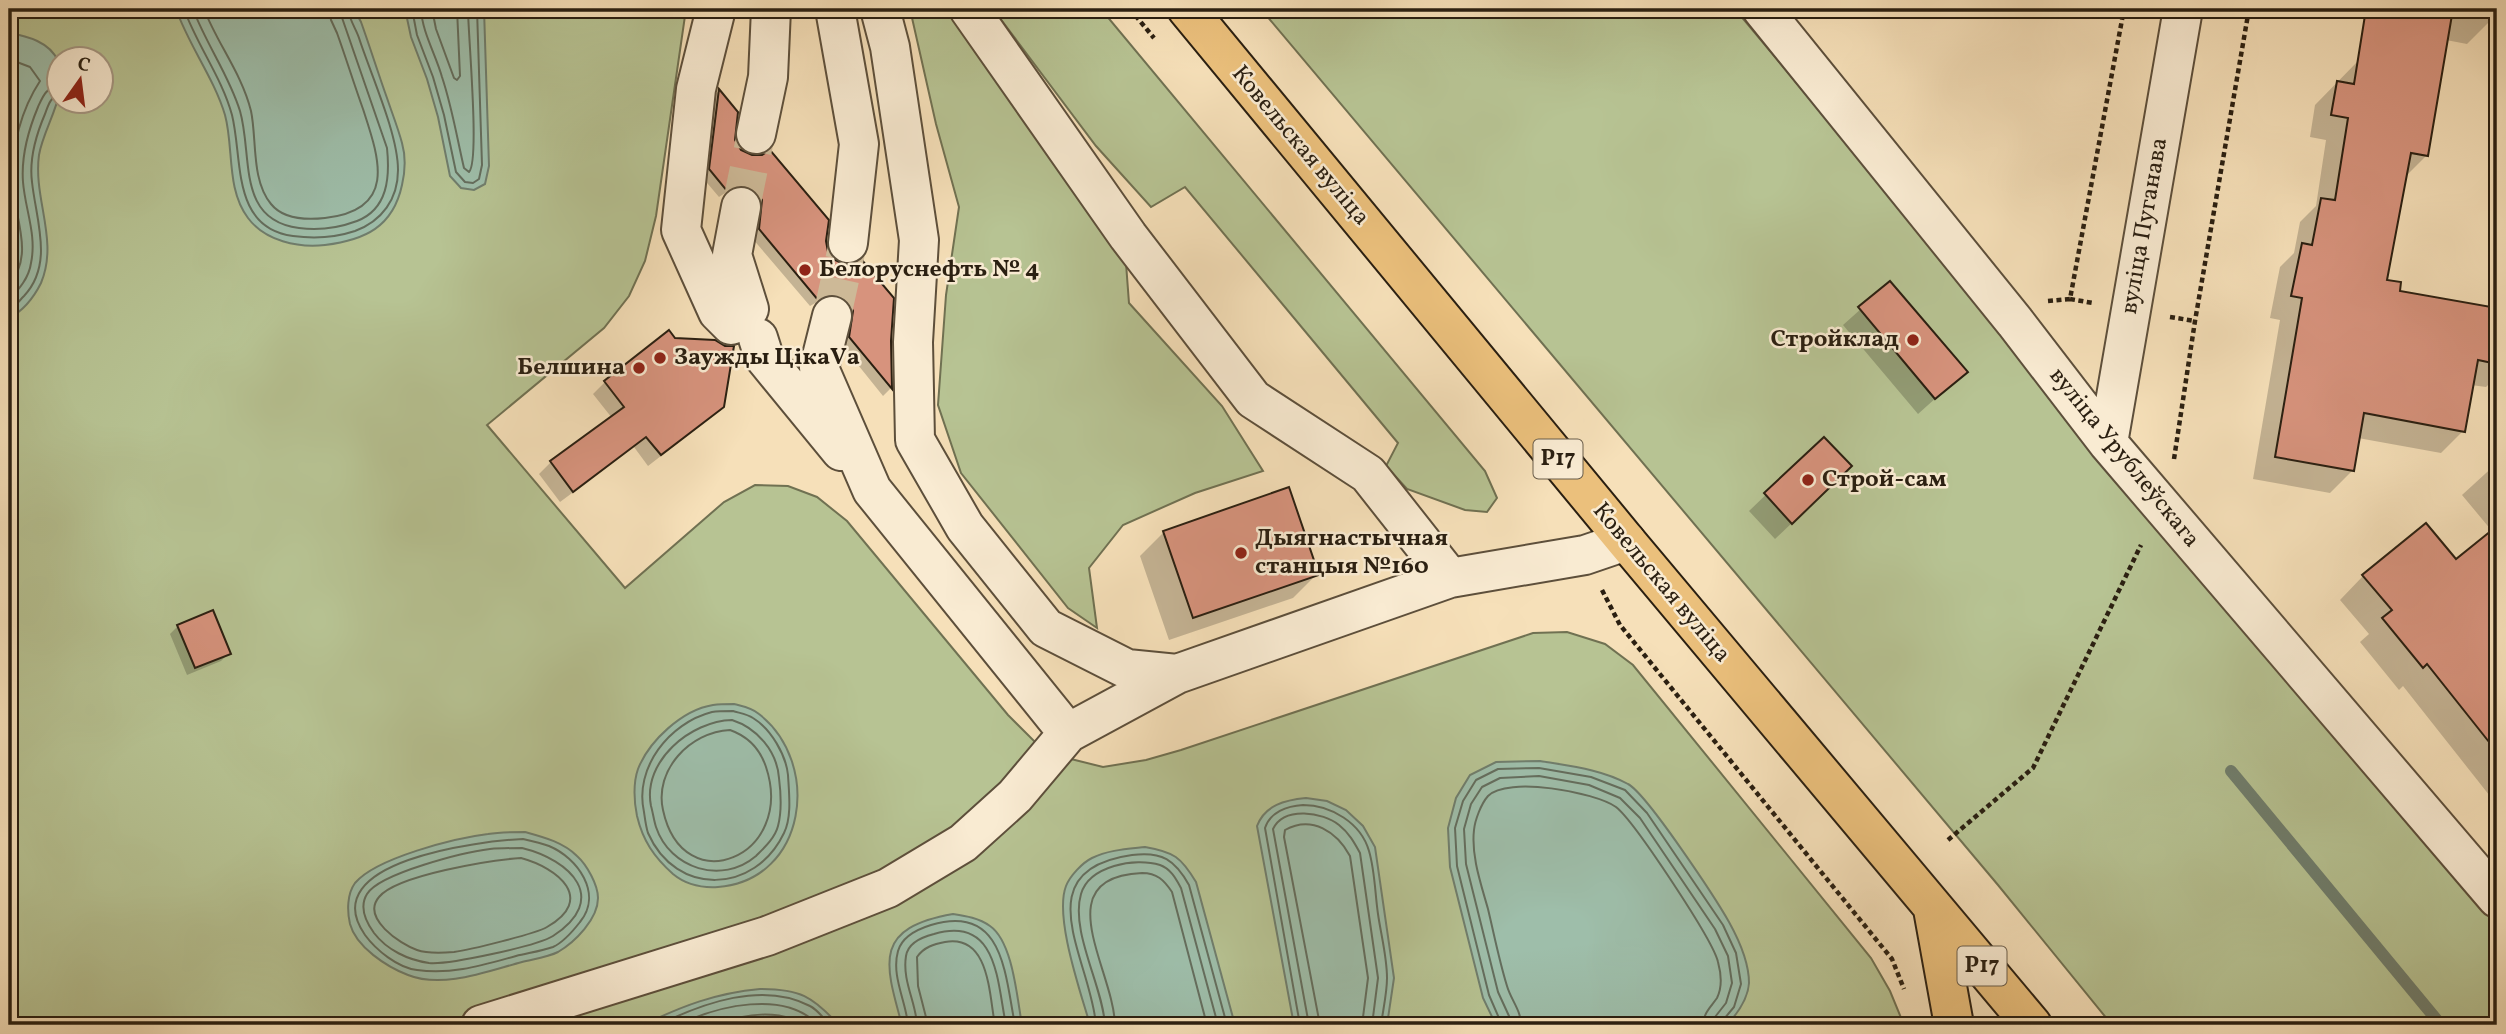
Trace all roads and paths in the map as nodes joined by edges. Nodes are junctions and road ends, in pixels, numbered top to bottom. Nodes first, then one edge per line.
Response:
1 (716, 9) edge
2 (771, 9) edge
3 (835, 9) edge
4 (880, 9) edge
5 (969, 9) edge
6 (1130, 9) edge
7 (1187, 9) edge
8 (1762, 9) edge
9 (2124, 9) edge
10 (2183, 9) edge
11 (2249, 9) edge
12 (1162, 47) dead end
13 (756, 134) tunnel mouth
14 (741, 207) tunnel mouth
15 (848, 243) tunnel mouth
16 (832, 316) tunnel mouth
17 (2015, 323) junction
18 (751, 335) junction
19 (2108, 443) junction
20 (873, 491) junction
21 (2161, 504) junction
22 (1626, 541) junction
23 (1586, 555) junction
24 (1450, 578) junction
25 (1177, 674) junction
26 (1068, 733) junction
27 (1948, 840) dead end
28 (2497, 898) edge
29 (1932, 907) junction
30 (1905, 992) dead end
31 (481, 1025) edge
32 (1954, 1025) edge
33 (2032, 1025) edge

1 - 18 street
2 - 13 street
3 - 15 street
4 - 25 street
5 - 24 street
6 - 12 path
7 - 22 highway, Ковельская вуліца / Р17
8 - 17 street, вуліца Урублеўскага
9 - 17 path
10 - 19 street, вуліца Пуганава
11 - 21 path
14 - 18 street
16 - 20 street
17 - 19 street, вуліца Урублеўскага
18 - 20 street
19 - 21 street, вуліца Урублеўскага
20 - 26 street
21 - 27 path
21 - 28 street, вуліца Урублеўскага
22 - 23 street
22 - 29 highway, Ковельская вуліца / Р17
23 - 24 street
23 - 30 path
24 - 25 street
25 - 26 street
26 - 31 street
29 - 32 highway
29 - 33 highway, Ковельская вуліца / Р17

